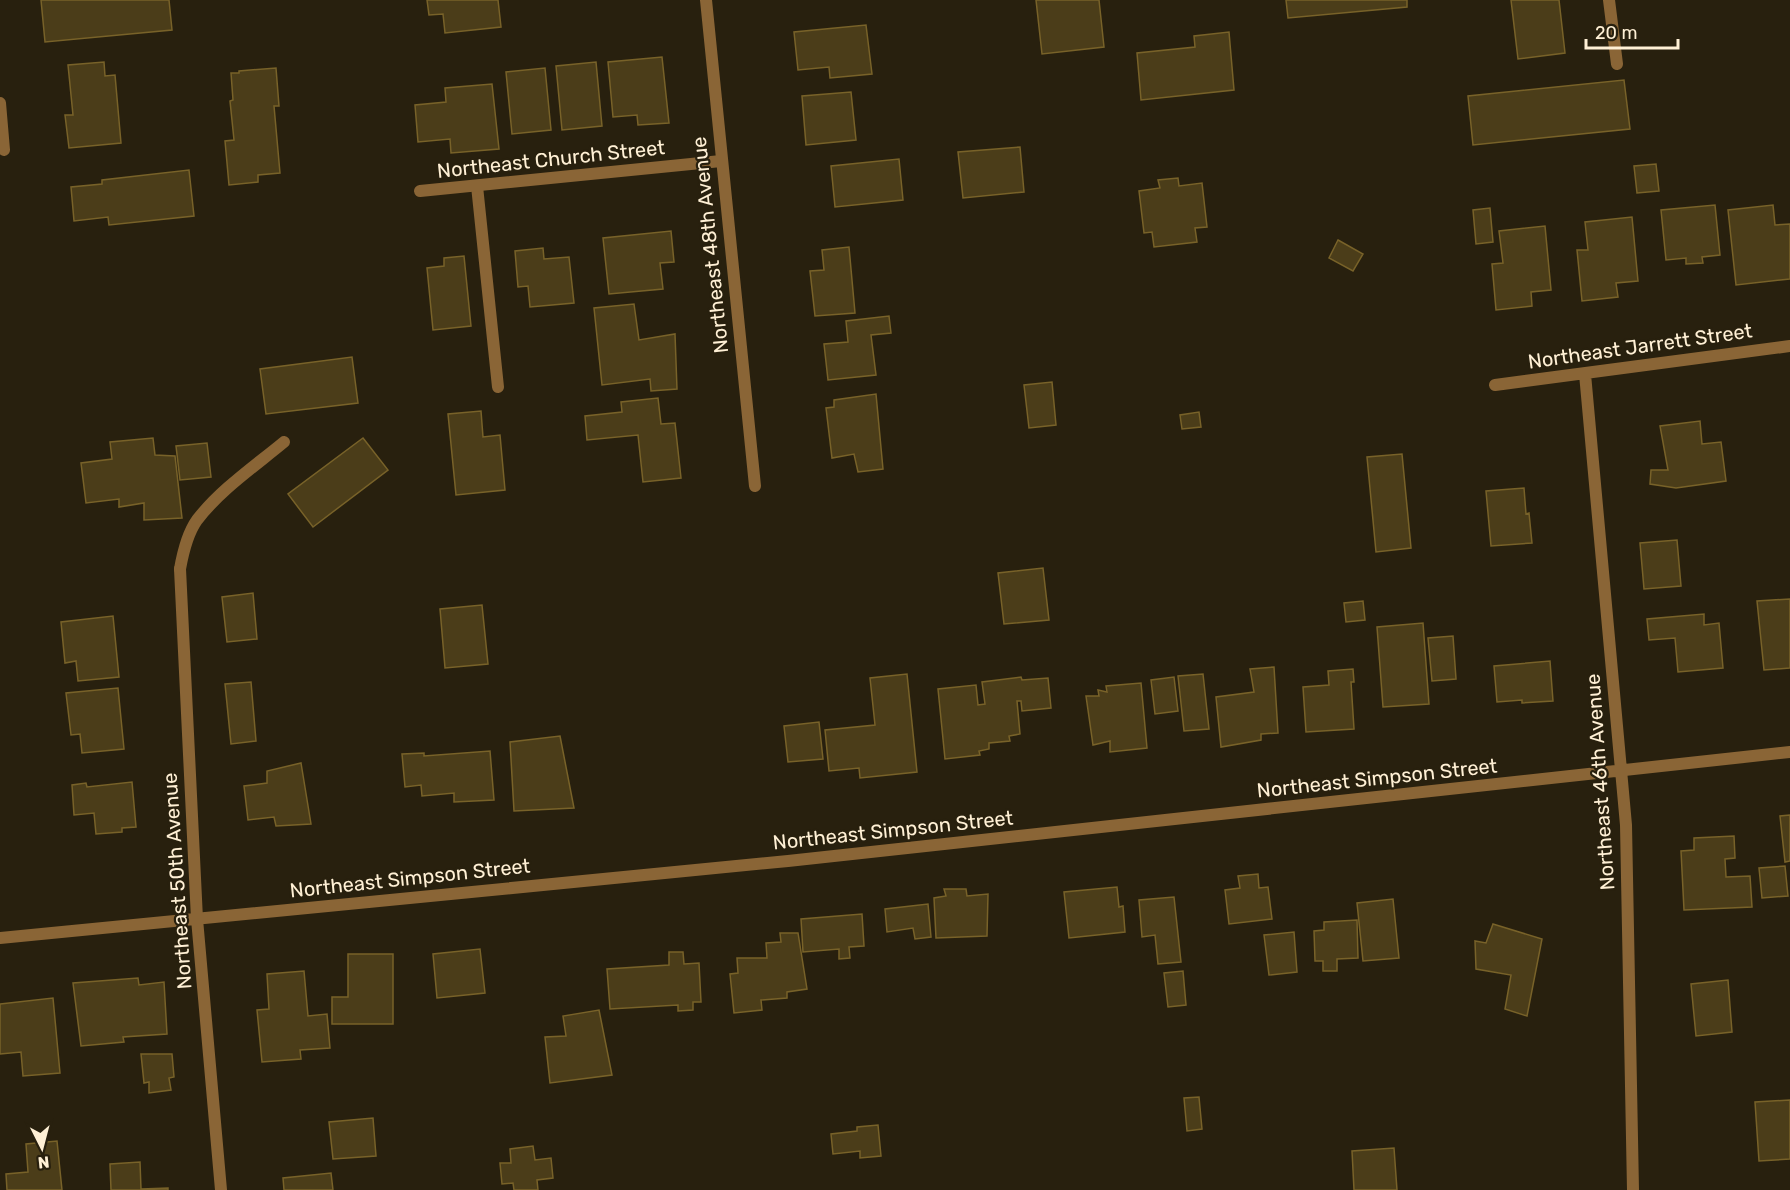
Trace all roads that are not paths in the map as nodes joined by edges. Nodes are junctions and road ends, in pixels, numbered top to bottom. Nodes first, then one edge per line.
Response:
1 (706, 0) edge
2 (1609, 0) edge
3 (1617, 64) dead end
4 (0, 103) edge
5 (4, 150) dead end
6 (721, 161) junction
7 (477, 186) junction
8 (420, 191) dead end
9 (1790, 346) edge
10 (1585, 374) junction
11 (1496, 386) dead end
12 (498, 387) dead end
13 (284, 442) dead end
14 (754, 486) dead end
15 (1790, 752) edge
16 (1622, 771) junction
17 (197, 919) junction
18 (0, 938) edge
19 (221, 1190) edge
20 (1633, 1190) edge

1 - 6 street, Northeast 48th Avenue
2 - 3 street
4 - 5 street
6 - 7 street, Northeast Church Street
6 - 14 street, Northeast 48th Avenue
7 - 8 street, Northeast Church Street
7 - 12 street
9 - 10 street, Northeast Jarrett Street
10 - 11 street, Northeast Jarrett Street
10 - 16 street, Northeast 46th Avenue
13 - 17 street, Northeast 50th Avenue
15 - 16 street, Northeast Simpson Street
16 - 17 street, Northeast Simpson Street
16 - 20 street, Northeast 46th Avenue
17 - 18 street, Northeast Simpson Street
17 - 19 street, Northeast 50th Avenue

